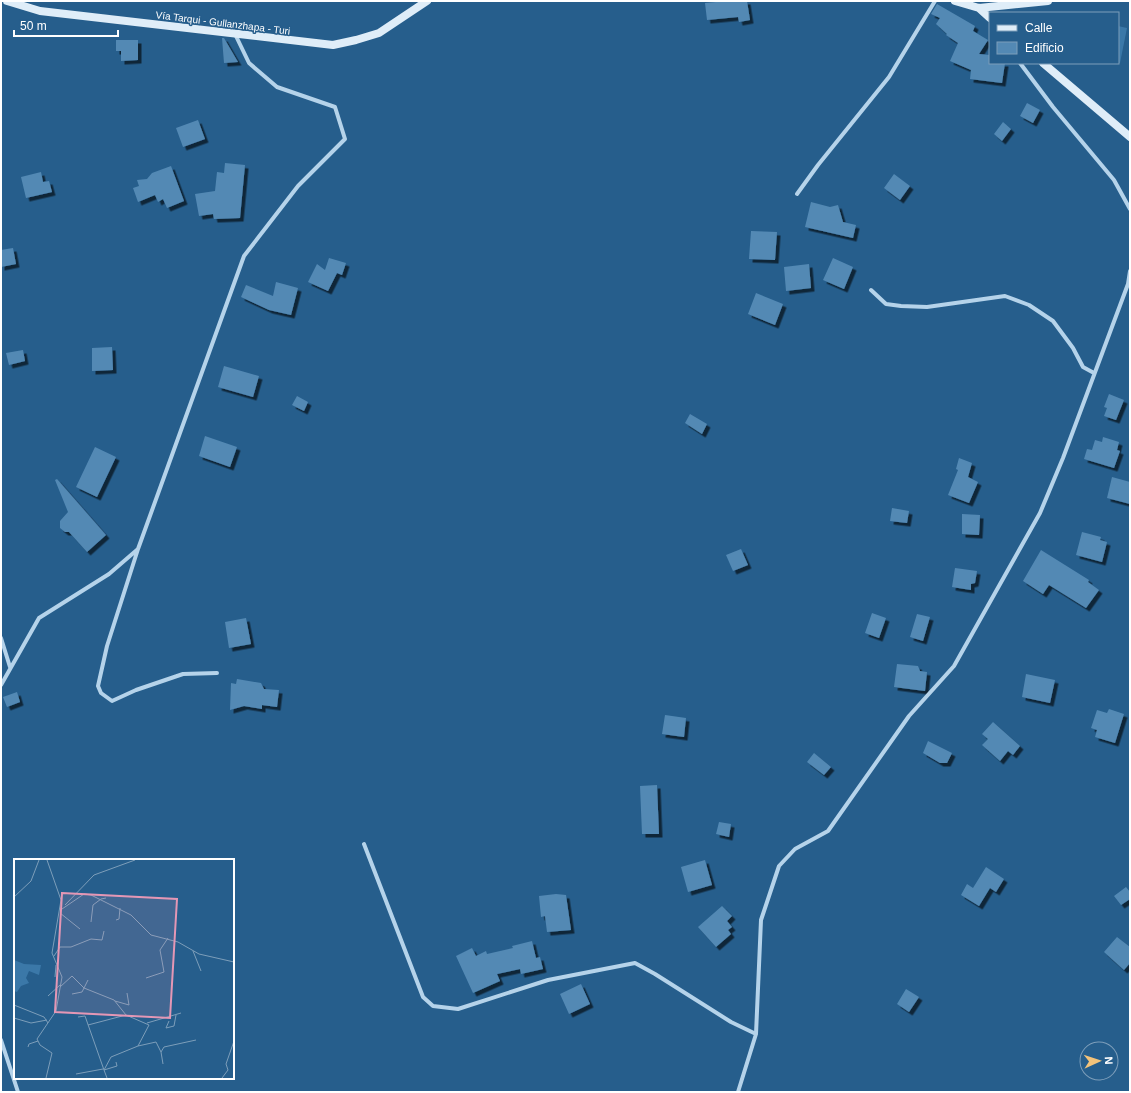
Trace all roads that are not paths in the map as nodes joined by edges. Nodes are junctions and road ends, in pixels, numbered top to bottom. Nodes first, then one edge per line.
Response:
1 (7, 1) edge
2 (427, 1) edge
3 (935, 1) edge
4 (955, 1) edge
5 (1048, 1) edge
6 (979, 8) junction
7 (989, 17) edge
8 (989, 22) edge
9 (235, 34) junction
10 (1021, 64) edge
11 (1044, 64) edge
12 (1130, 138) edge
13 (797, 194) dead end
14 (1130, 209) edge
15 (1130, 270) edge
16 (871, 290) dead end
17 (1094, 373) junction
18 (138, 549) junction
19 (1, 638) edge
20 (10, 667) junction
21 (217, 673) dead end
22 (1, 685) edge
23 (364, 844) dead end
24 (756, 1034) junction
25 (1, 1040) edge
26 (18, 1092) edge
27 (738, 1092) edge

1 - 9 main road, Vía Tarqui - Gullanzhapa - Turi
2 - 9 main road, Vía Tarqui - Gullanzhapa - Turi
3 - 13 street
4 - 6 main road
5 - 6 main road
6 - 7 main road
6 - 8 street
9 - 18 street
10 - 14 street
11 - 12 main road
15 - 17 street
16 - 17 street
17 - 24 street
18 - 20 street
18 - 21 street
19 - 20 street
20 - 22 street
23 - 24 street
24 - 27 street
25 - 26 street

